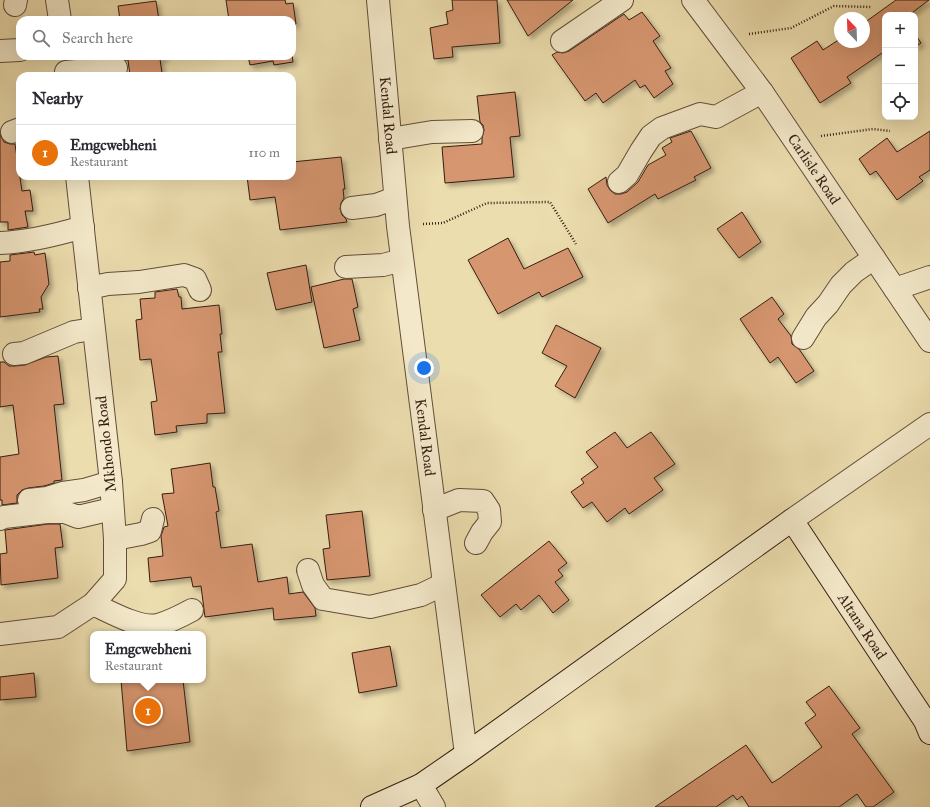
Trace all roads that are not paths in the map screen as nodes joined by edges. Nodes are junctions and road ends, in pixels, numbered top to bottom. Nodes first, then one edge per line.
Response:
1 (57, 0) edge
2 (378, 0) edge
3 (622, 0) edge
4 (693, 0) edge
5 (59, 16) edge
6 (562, 41) dead end
7 (0, 50) edge
8 (16, 50) edge
9 (66, 68) edge
10 (116, 68) dead end
11 (762, 92) junction
12 (472, 131) dead end
13 (390, 139) junction
14 (77, 180) edge
15 (619, 182) dead end
16 (395, 198) junction
17 (352, 208) dead end
18 (83, 227) junction
19 (0, 243) edge
20 (874, 258) junction
21 (402, 260) junction
22 (346, 267) dead end
23 (930, 277) edge
24 (89, 288) junction
25 (895, 289) junction
26 (200, 290) dead end
27 (93, 329) junction
28 (802, 338) dead end
29 (930, 341) edge
30 (14, 354) dead end
31 (930, 424) edge
32 (111, 482) junction
33 (29, 500) dead end
34 (112, 509) junction
35 (434, 510) junction
36 (0, 519) edge
37 (153, 519) dead end
38 (792, 520) junction
39 (115, 539) junction
40 (476, 543) dead end
41 (308, 570) dead end
42 (444, 584) junction
43 (94, 604) junction
44 (192, 610) dead end
45 (0, 634) edge
46 (930, 733) edge
47 (466, 754) junction
48 (421, 785) junction
49 (372, 807) edge
50 (434, 807) edge

1 - 5 street
2 - 13 street, Kendal Road
3 - 6 street
4 - 11 street, Carlisle Road
7 - 8 street
9 - 10 street
11 - 15 street
11 - 20 street, Carlisle Road
12 - 13 street
13 - 16 street, Kendal Road
14 - 18 street, Mkhondo Road
16 - 17 street
16 - 21 street, Kendal Road
18 - 19 street
18 - 24 street, Mkhondo Road
20 - 25 street, Carlisle Road
20 - 28 street
21 - 22 street
21 - 35 street, Kendal Road
23 - 25 street
24 - 26 street
24 - 27 street, Mkhondo Road
25 - 29 street, Carlisle Road
27 - 30 street
27 - 32 street, Mkhondo Road
31 - 38 street
32 - 33 street
32 - 34 street, Mkhondo Road
34 - 36 street
34 - 39 street, Mkhondo Road
35 - 40 street
35 - 42 street, Kendal Road
37 - 39 street
38 - 46 street, Altana Road
38 - 47 street
39 - 43 street, Mkhondo Road
41 - 42 street
42 - 47 street, Kendal Road
43 - 44 street
43 - 45 street, Mkhondo Road
47 - 48 street
48 - 49 street
48 - 50 street

